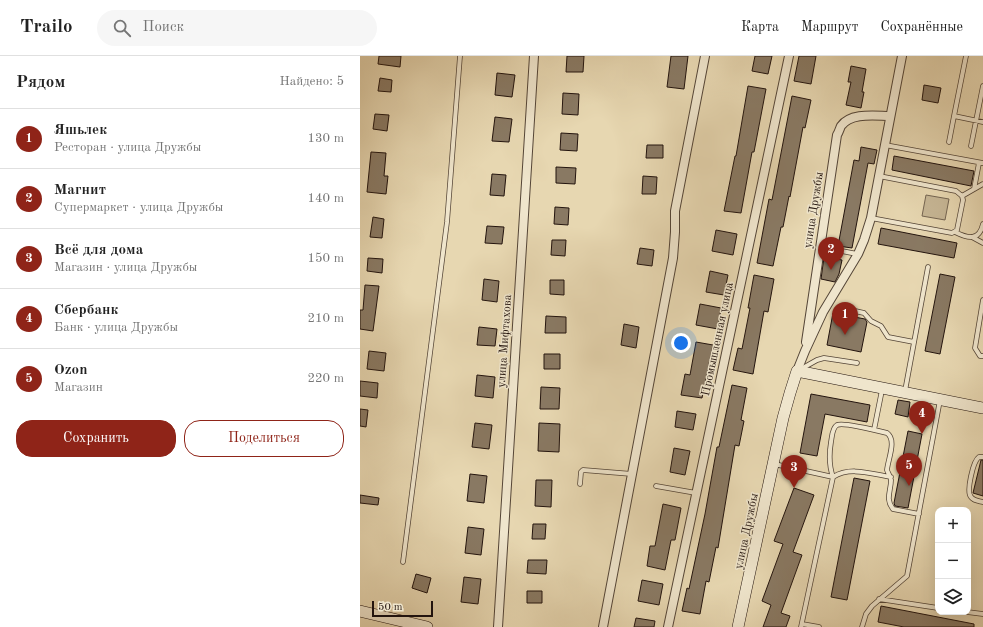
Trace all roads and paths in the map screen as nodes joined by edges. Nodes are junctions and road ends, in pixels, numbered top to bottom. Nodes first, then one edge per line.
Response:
1 (460, 56) edge
2 (534, 56) edge
3 (705, 56) edge
4 (789, 56) edge
5 (902, 56) edge
6 (966, 56) edge
7 (983, 86) edge
8 (890, 116) junction
9 (954, 116) junction
10 (976, 121) junction
11 (983, 122) edge
12 (949, 142) dead end
13 (885, 145) junction
14 (971, 146) dead end
15 (981, 163) edge
16 (879, 176) junction
17 (983, 184) edge
18 (974, 189) junction
19 (962, 196) junction
20 (871, 218) junction
21 (983, 224) edge
22 (955, 232) junction
23 (972, 238) junction
24 (983, 243) edge
25 (820, 247) junction
26 (858, 254) junction
27 (928, 267) dead end
28 (983, 300) edge
29 (846, 308) dead end
30 (914, 342) junction
31 (805, 351) junction
32 (983, 356) edge
33 (857, 363) dead end
34 (797, 371) junction
35 (882, 388) junction
36 (904, 392) junction
37 (940, 400) junction
38 (983, 408) edge
39 (874, 430) junction
40 (983, 457) edge
41 (773, 464) junction
42 (632, 474) junction
43 (833, 477) junction
44 (891, 477) junction
45 (580, 484) dead end
46 (656, 486) dead end
47 (696, 494) junction
48 (983, 502) edge
49 (919, 514) junction
50 (404, 562) dead end
51 (879, 599) junction
52 (935, 608) edge
53 (360, 611) edge
54 (971, 612) edge
55 (983, 614) edge
56 (802, 625) edge
57 (426, 627) edge
58 (498, 627) edge
59 (603, 627) edge
60 (668, 627) edge
61 (738, 627) edge
62 (819, 627) edge
63 (862, 627) edge

1 - 50 lane
2 - 58 street, улица Мифтахова
3 - 42 street
4 - 47 street, Промышленная улица
5 - 8 street, улица Дружбы
6 - 9 lane
7 - 10 lane
8 - 13 street, улица Дружбы
8 - 25 street, улица Дружбы
9 - 10 lane
9 - 12 lane
10 - 11 lane
10 - 14 lane
13 - 15 lane
13 - 16 street, улица Дружбы
15 - 18 lane
16 - 19 lane
16 - 20 street, улица Дружбы
17 - 18 lane
18 - 19 lane
19 - 22 lane
20 - 22 lane
20 - 26 street, улица Дружбы
21 - 23 lane
22 - 23 lane
23 - 24 lane
25 - 26 lane
25 - 31 street, улица Дружбы
26 - 31 street, улица Дружбы
27 - 30 lane
28 - 32 lane
29 - 30 lane
30 - 36 lane
31 - 34 street, улица Дружбы
33 - 34 lane
34 - 35 street
34 - 41 street, улица Дружбы
35 - 36 street
35 - 39 lane
36 - 37 street
37 - 38 street
37 - 49 lane
39 - 43 lane
39 - 44 lane
40 - 48 lane
41 - 43 lane
41 - 61 street, улица Дружбы
42 - 45 lane
42 - 59 street
43 - 44 lane
43 - 56 lane
44 - 49 lane
46 - 47 lane
47 - 60 street, Промышленная улица
49 - 51 lane
51 - 52 lane
51 - 63 lane
53 - 57 street
54 - 55 lane
56 - 62 lane

